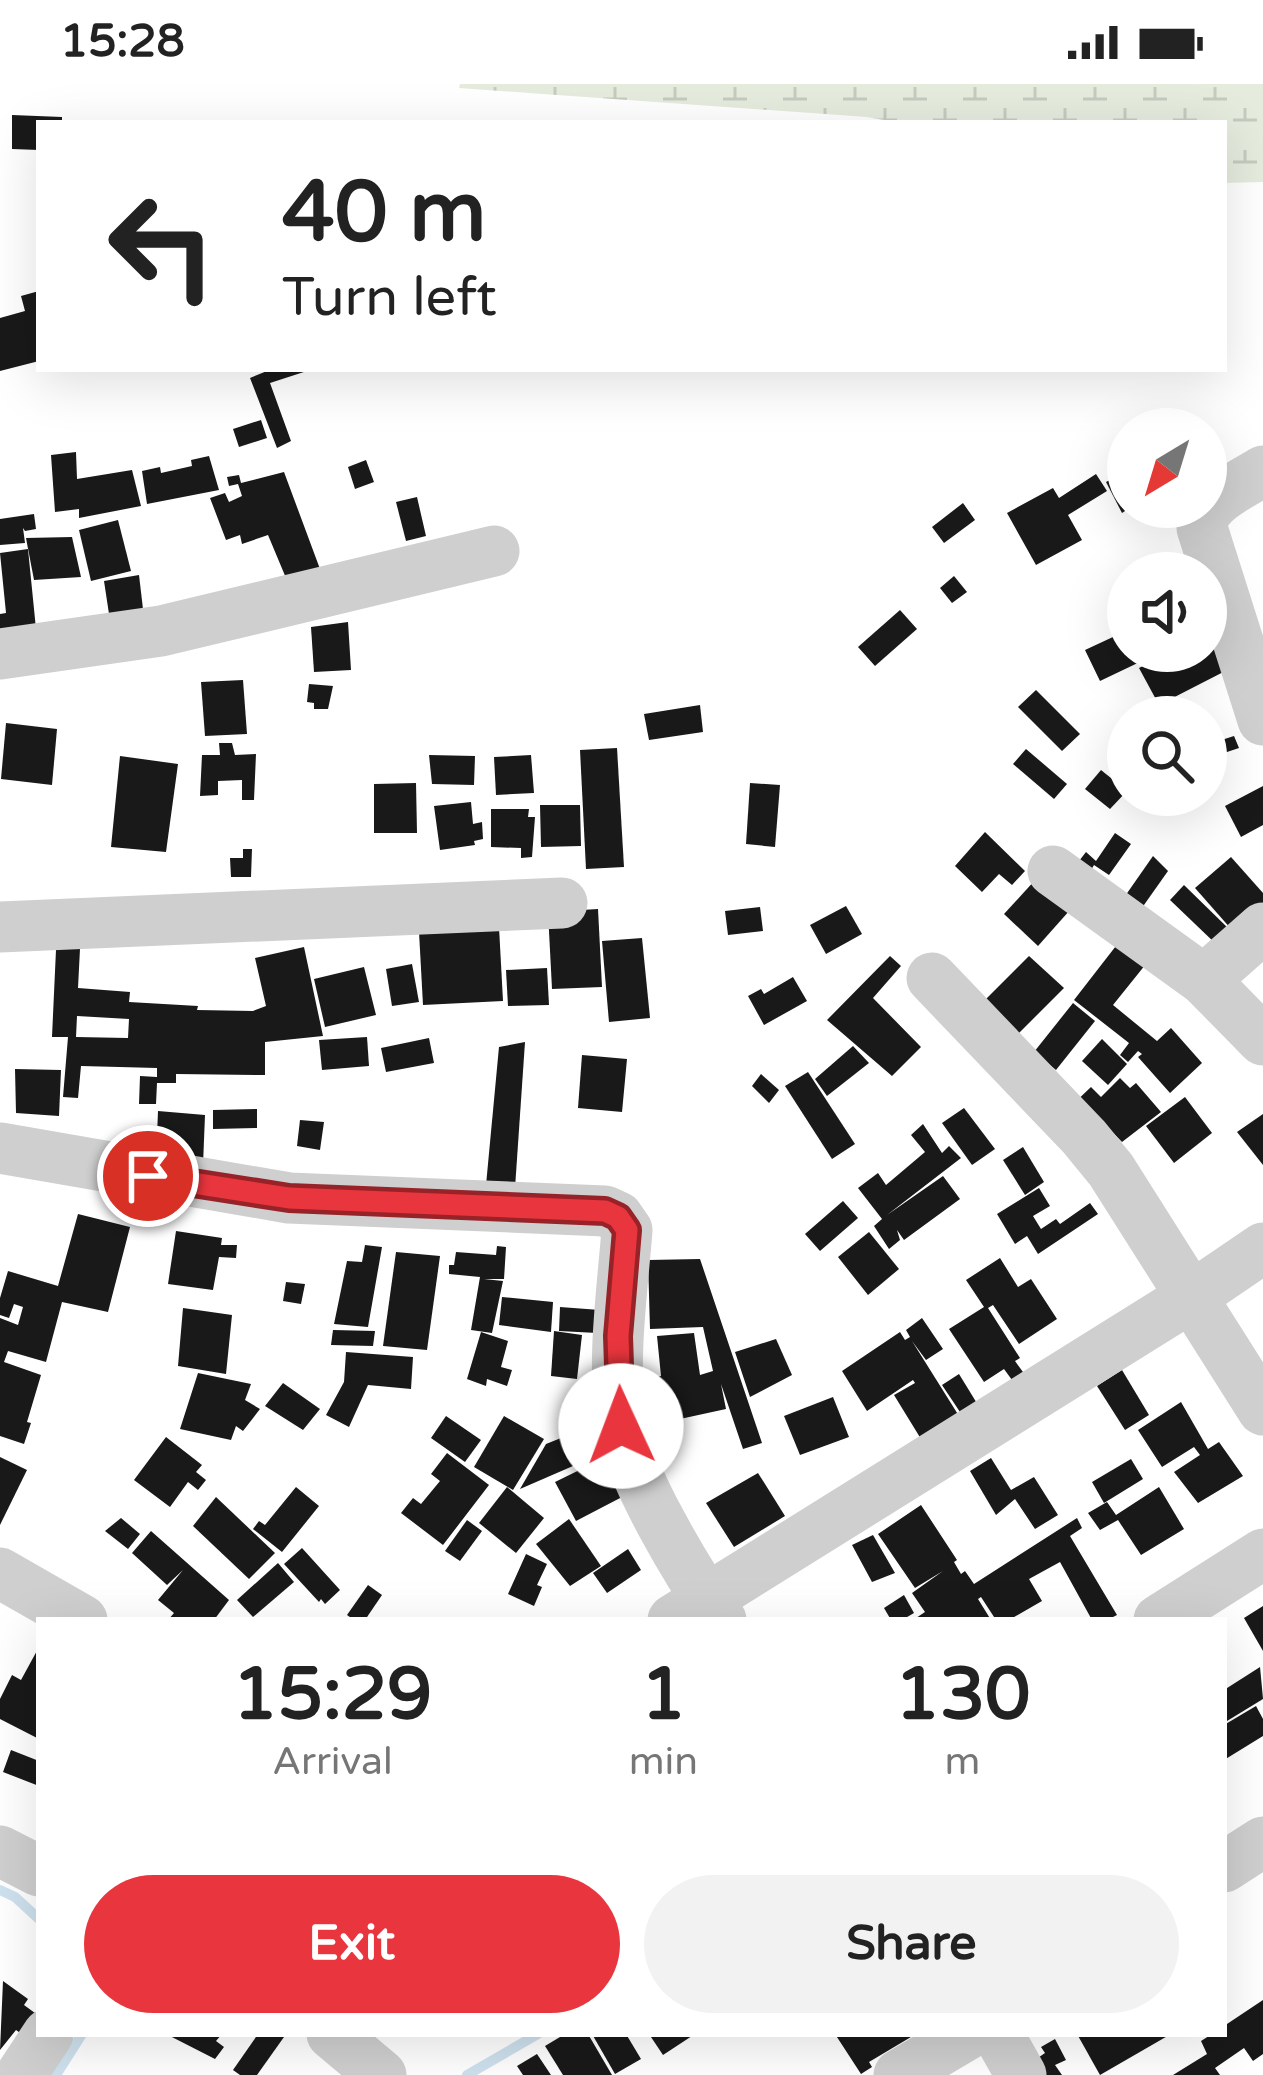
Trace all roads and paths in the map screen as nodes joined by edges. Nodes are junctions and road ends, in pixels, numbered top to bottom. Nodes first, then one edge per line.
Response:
1 (1263, 470) edge
2 (494, 551) dead end
3 (0, 654) edge
4 (1263, 720) edge
5 (1053, 871) dead end
6 (562, 903) dead end
7 (0, 927) edge
8 (1263, 928) edge
9 (932, 978) dead end
10 (1204, 980) junction
11 (1263, 1040) edge
12 (0, 1148) edge
13 (1263, 1248) edge
14 (1191, 1297) junction
15 (1263, 1410) edge
16 (1263, 1554) edge
17 (0, 1573) edge
18 (700, 1613) edge
19 (77, 1617) edge
20 (1164, 1617) edge
21 (1263, 1842) edge
22 (0, 1851) edge
23 (1227, 1866) edge
24 (36, 1869) edge
25 (46, 2037) edge
26 (336, 2037) edge
27 (963, 2037) edge
28 (1000, 2037) edge
29 (21, 2075) edge
30 (382, 2075) edge
31 (899, 2075) edge
32 (1022, 2075) edge

1 - 4 street
2 - 3 street
5 - 10 street
6 - 7 street
8 - 10 street
9 - 14 street
10 - 11 street
12 - 18 street
13 - 14 street
14 - 15 street
14 - 18 street
16 - 20 street
17 - 19 street
21 - 23 street
22 - 24 street
25 - 29 street
26 - 30 street
27 - 31 street
28 - 32 street

